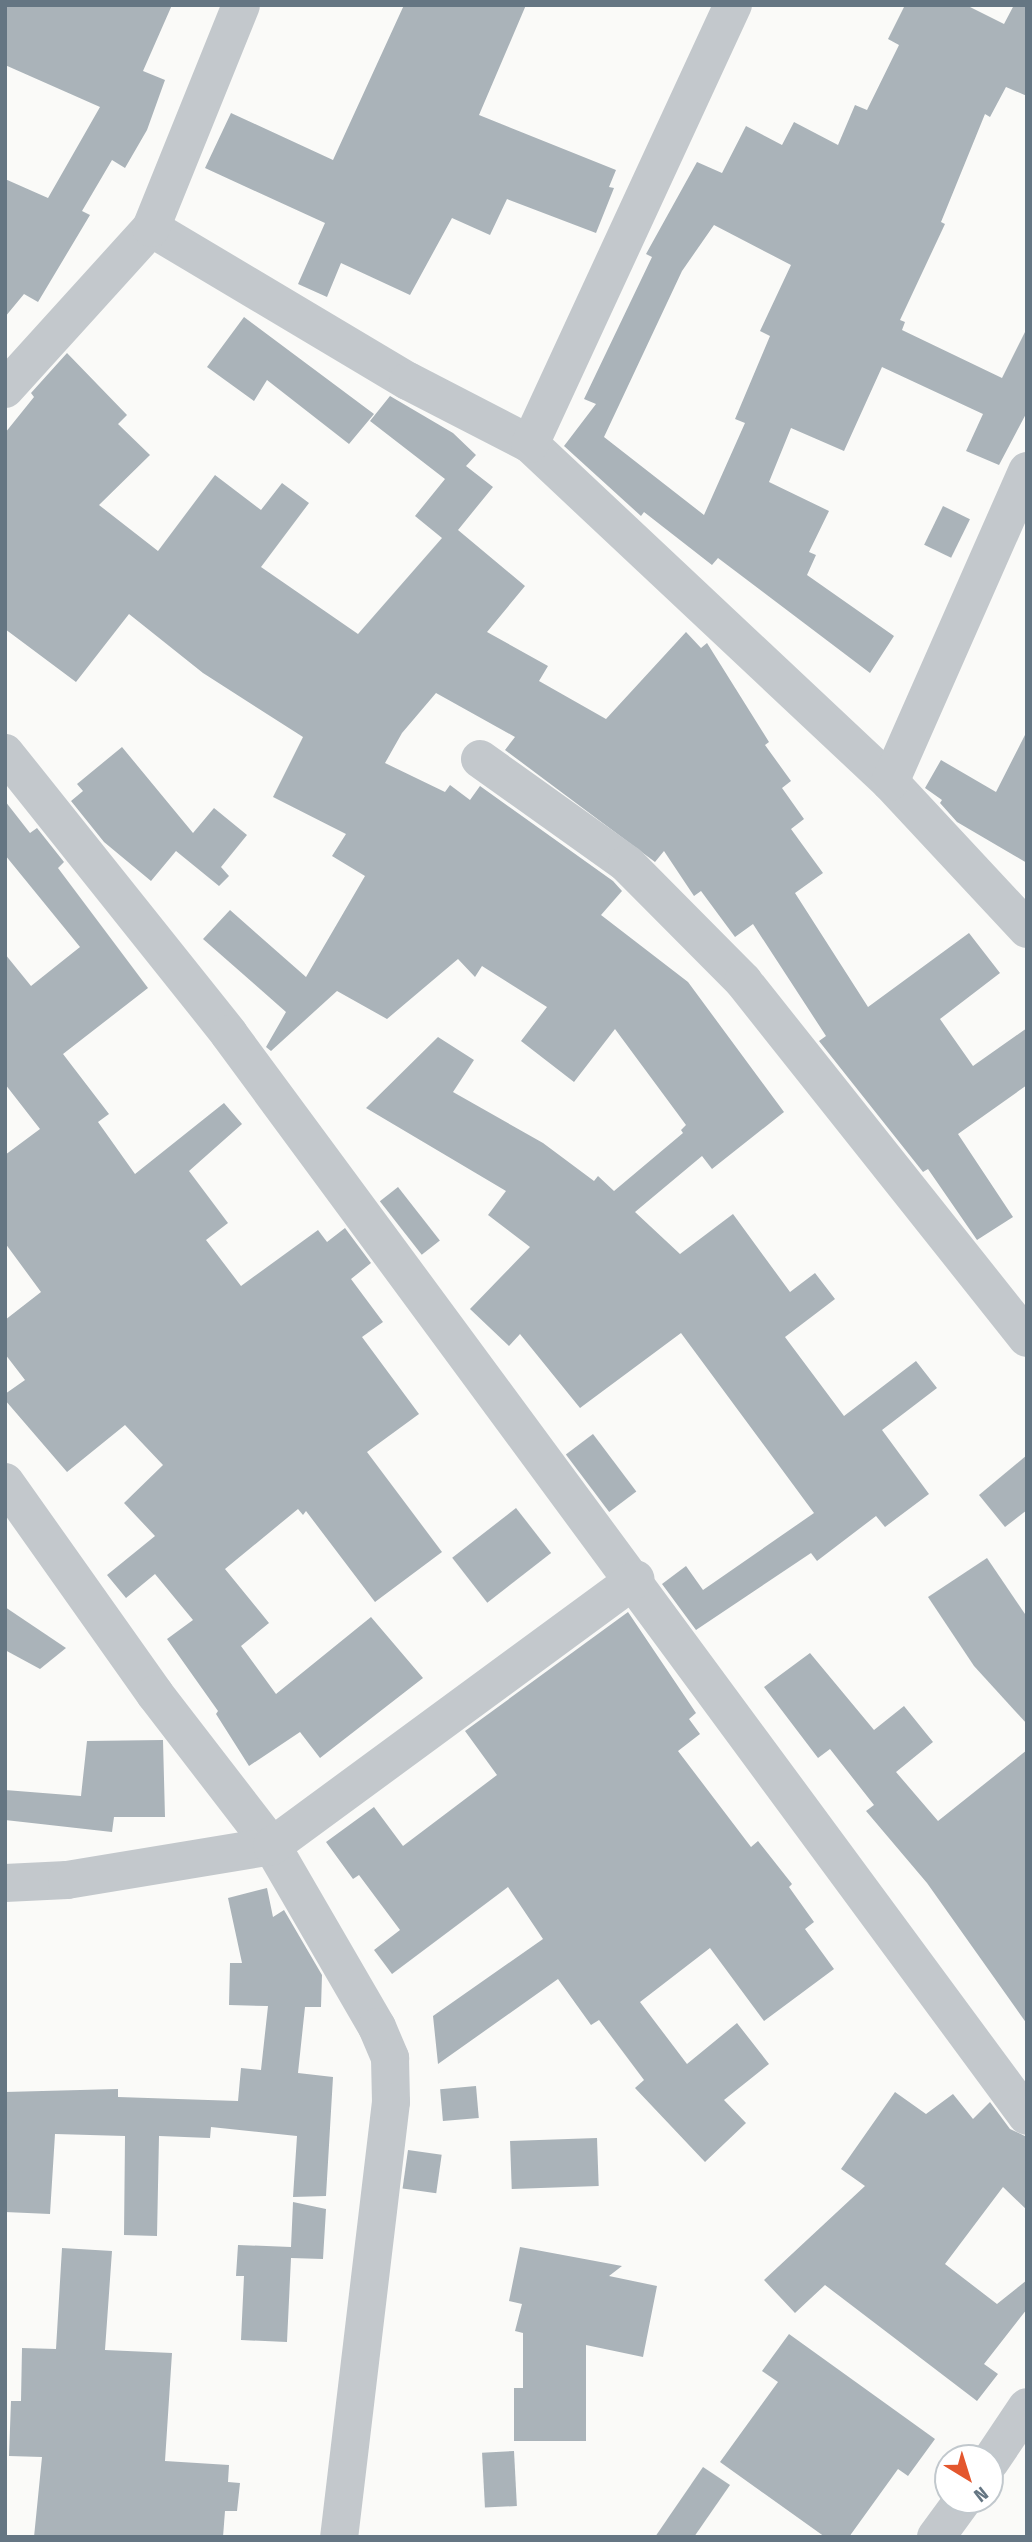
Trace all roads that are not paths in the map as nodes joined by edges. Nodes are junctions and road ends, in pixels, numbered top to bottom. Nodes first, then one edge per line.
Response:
1 (241, 5) edge
2 (733, 5) edge
3 (151, 228) junction
4 (5, 389) edge
5 (530, 444) junction
6 (1027, 471) edge
7 (5, 753) edge
8 (480, 759) dead end
9 (890, 782) junction
10 (1027, 929) edge
11 (1027, 1338) edge
12 (5, 1482) edge
13 (635, 1579) junction
14 (272, 1846) junction
15 (5, 1883) edge
16 (1027, 2116) edge
17 (1027, 2407) edge
18 (1002, 2444) edge
19 (953, 2514) edge
20 (339, 2537) edge
21 (936, 2537) edge

1 - 3 street
2 - 5 street
3 - 4 street
3 - 5 street
5 - 9 street
6 - 9 street
7 - 13 street
8 - 11 street
9 - 10 street
12 - 14 street
13 - 14 street
13 - 16 street
14 - 15 street
14 - 20 street
17 - 18 street
19 - 21 street

